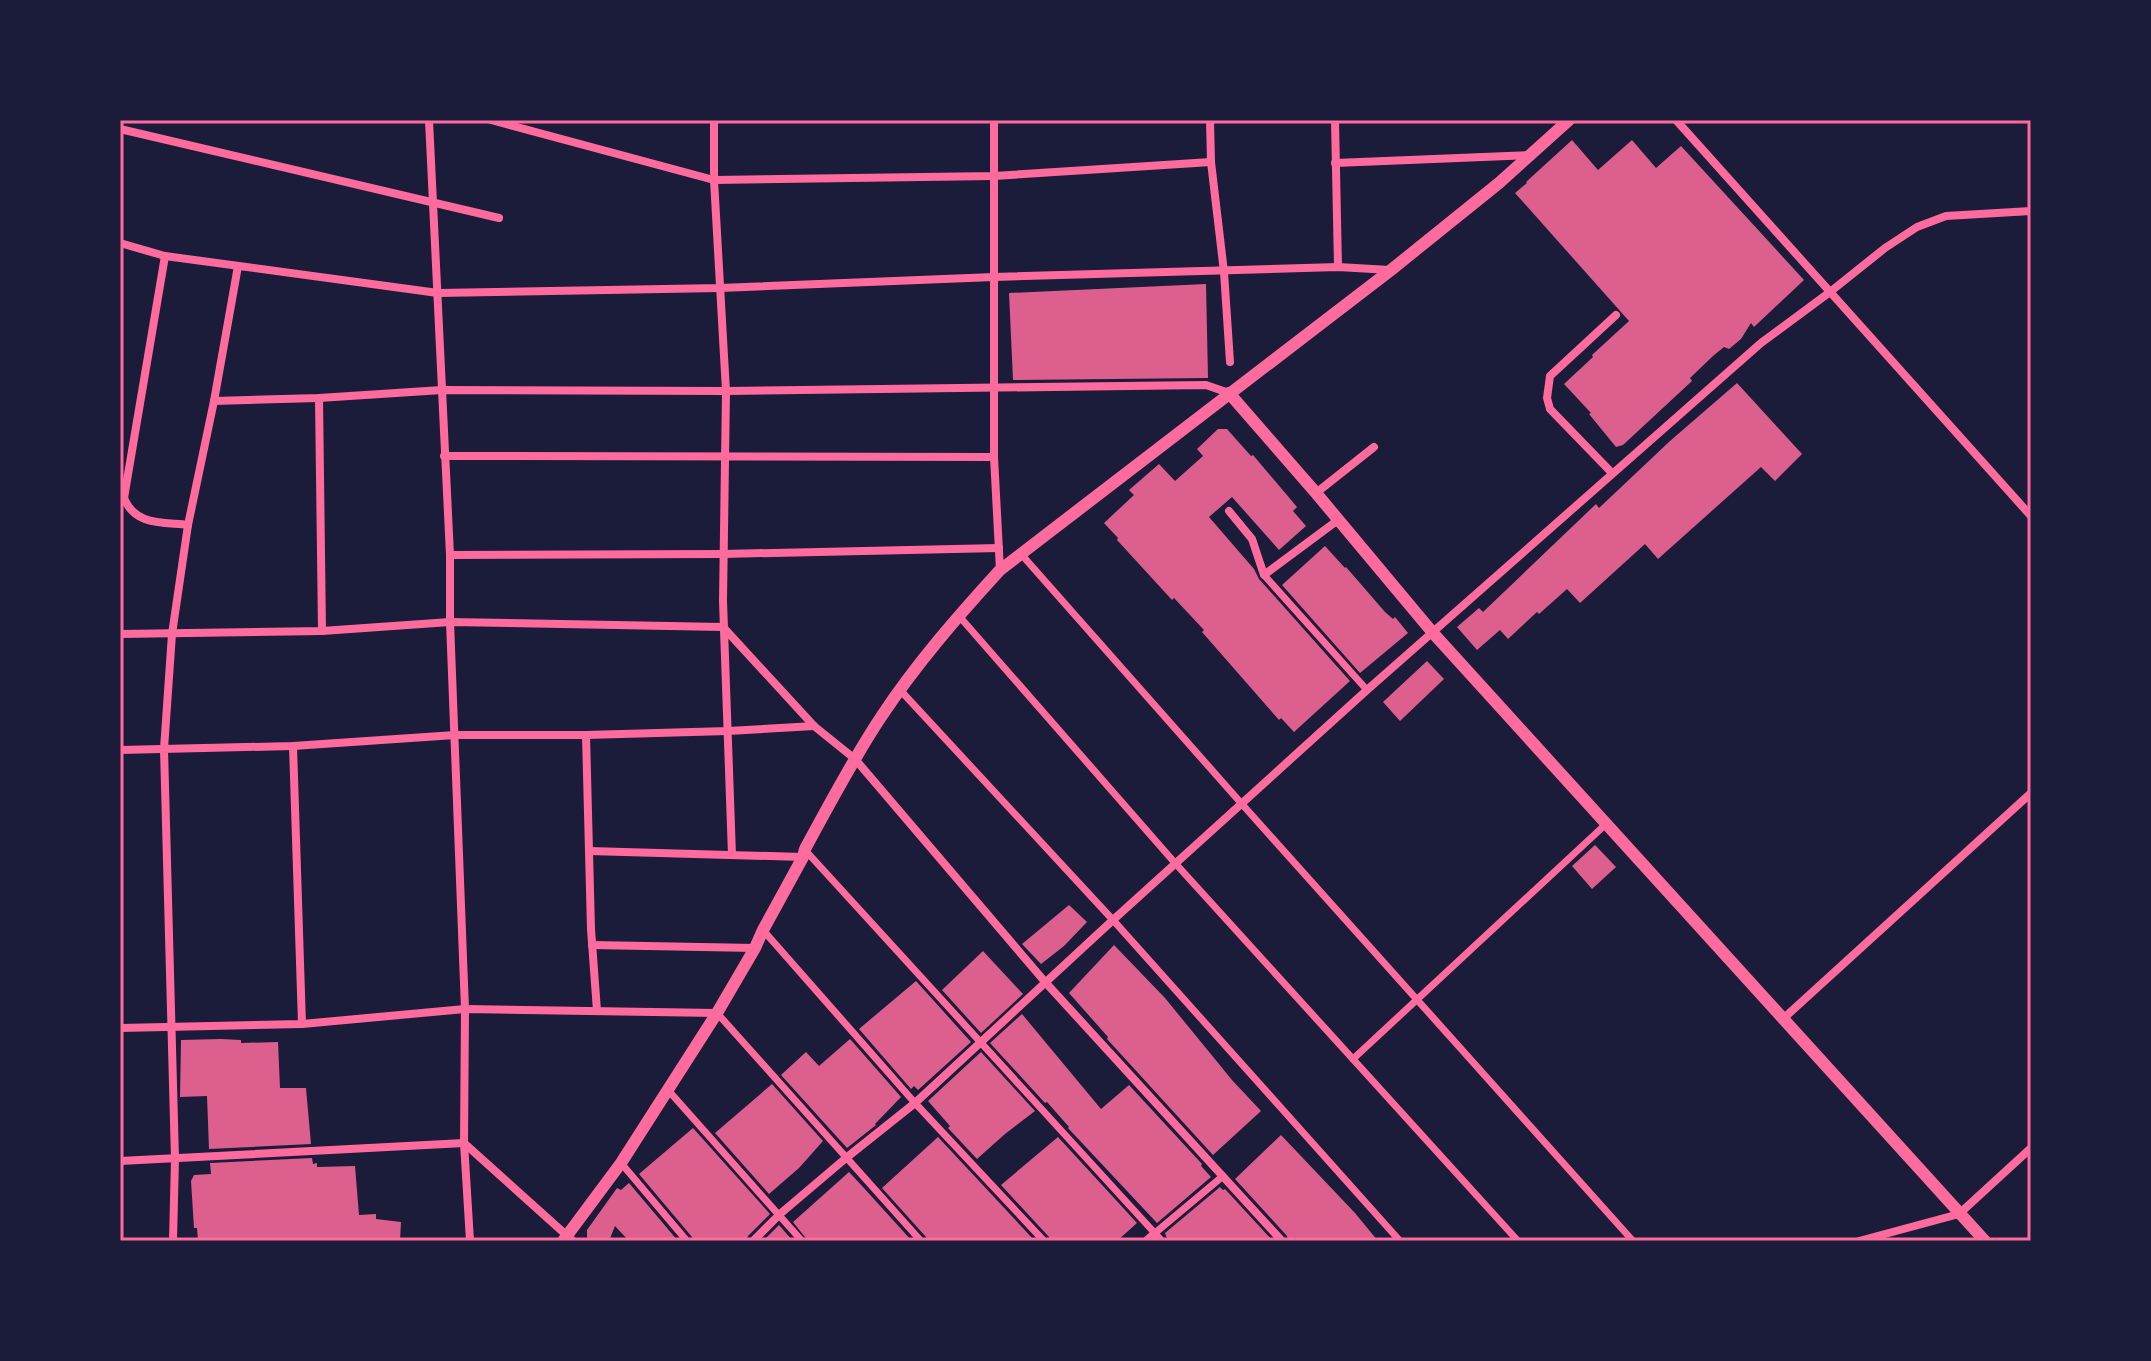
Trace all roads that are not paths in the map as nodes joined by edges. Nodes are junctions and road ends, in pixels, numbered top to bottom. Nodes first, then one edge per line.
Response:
1 (429, 120) edge
2 (491, 120) edge
3 (714, 120) edge
4 (994, 120) edge
5 (1210, 120) edge
6 (1335, 120) edge
7 (1569, 120) edge
8 (1676, 120) edge
9 (120, 129) edge
10 (1530, 155) junction
11 (1211, 162) junction
12 (1335, 163) junction
13 (994, 176) junction
14 (714, 180) junction
15 (433, 201) junction
16 (2031, 211) edge
17 (499, 218) dead end
18 (120, 243) edge
19 (165, 256) junction
20 (238, 266) junction
21 (1338, 267) junction
22 (1391, 270) junction
23 (1224, 272) junction
24 (994, 277) junction
25 (720, 288) junction
26 (1830, 292) junction
27 (438, 293) junction
28 (1616, 315) dead end
29 (1230, 362) dead end
30 (994, 388) junction
31 (442, 390) junction
32 (726, 391) junction
33 (1229, 393) junction
34 (319, 398) junction
35 (214, 401) junction
36 (1374, 447) dead end
37 (444, 456) junction
38 (725, 456) junction
39 (994, 457) junction
40 (1612, 473) junction
41 (1316, 493) junction
42 (1229, 511) dead end
43 (2031, 516) edge
44 (1338, 520) junction
45 (188, 525) junction
46 (999, 548) junction
47 (723, 554) junction
48 (1021, 554) junction
49 (450, 555) junction
50 (1000, 570) junction
51 (1264, 575) junction
52 (959, 616) junction
53 (450, 622) junction
54 (723, 627) junction
55 (322, 631) junction
56 (1433, 633) junction
57 (120, 634) edge
58 (172, 634) junction
59 (1367, 690) junction
60 (901, 691) junction
61 (814, 726) junction
62 (728, 731) junction
63 (455, 735) junction
64 (586, 735) junction
65 (293, 746) junction
66 (164, 749) junction
67 (120, 750) edge
68 (855, 759) junction
69 (2031, 793) edge
70 (1241, 803) junction
71 (1606, 824) junction
72 (589, 851) junction
73 (804, 853) junction
74 (732, 855) junction
75 (1175, 863) junction
76 (1113, 920) junction
77 (763, 930) junction
78 (592, 945) junction
79 (755, 948) junction
80 (1046, 983) junction
81 (1416, 999) junction
82 (465, 1009) junction
83 (597, 1011) junction
84 (717, 1013) junction
85 (1784, 1018) junction
86 (302, 1024) junction
87 (172, 1026) junction
88 (120, 1028) edge
89 (981, 1042) junction
90 (1353, 1059) junction
91 (668, 1090) junction
92 (915, 1103) junction
93 (464, 1143) junction
94 (2031, 1148) edge
95 (846, 1158) junction
96 (175, 1159) junction
97 (120, 1161) edge
98 (621, 1163) junction
99 (1223, 1176) junction
100 (780, 1214) junction
101 (1959, 1214) junction
102 (1155, 1233) junction
103 (568, 1239) edge
104 (173, 1241) edge
105 (470, 1241) edge
106 (687, 1241) edge
107 (753, 1241) edge
108 (802, 1241) edge
109 (921, 1241) edge
110 (1044, 1241) edge
111 (1146, 1241) edge
112 (1162, 1241) edge
113 (1282, 1241) edge
114 (1400, 1241) edge
115 (1518, 1241) edge
116 (1633, 1241) edge
117 (1859, 1241) edge
118 (1985, 1241) edge

1 - 15 street
2 - 14 street
3 - 14 street
4 - 13 street
5 - 11 street
6 - 12 street
7 - 10 street
8 - 26 street
9 - 15 street
10 - 12 street
10 - 22 street
11 - 13 street
11 - 23 street
12 - 21 street
13 - 14 street
13 - 24 street
14 - 25 street
15 - 17 street
15 - 27 street
16 - 26 street
18 - 19 street
19 - 20 street
19 - 45 street
20 - 27 street
20 - 35 street
21 - 22 street
21 - 23 street
22 - 33 street
23 - 24 street
23 - 29 street
24 - 25 street
24 - 30 street
25 - 27 street
25 - 32 street
26 - 40 street
26 - 43 street
27 - 31 street
28 - 40 street
30 - 32 street
30 - 33 street
30 - 39 street
31 - 32 street
31 - 34 street
31 - 37 street
32 - 38 street
33 - 41 street
33 - 48 street
34 - 35 street
34 - 55 street
35 - 45 street
36 - 41 street
37 - 38 street
37 - 49 street
38 - 39 street
38 - 47 street
39 - 46 street
40 - 56 street
41 - 44 street
42 - 51 street
44 - 51 street
44 - 56 street
45 - 58 street
46 - 47 street
46 - 50 street
47 - 49 street
47 - 54 street
48 - 50 street
48 - 70 street
49 - 53 street
50 - 52 street
51 - 59 street
52 - 60 street
52 - 75 street
53 - 54 street
53 - 55 street
53 - 63 street
54 - 61 street
54 - 62 street
55 - 58 street
56 - 59 street
56 - 71 street
57 - 58 street
58 - 66 street
59 - 70 street
60 - 68 street
60 - 76 street
61 - 62 street
61 - 68 street
62 - 64 street
62 - 74 street
63 - 64 street
63 - 65 street
63 - 82 street
64 - 72 street
65 - 66 street
65 - 86 street
66 - 67 street
66 - 87 street
68 - 73 street
68 - 80 street
69 - 85 street
70 - 75 street
70 - 81 street
71 - 81 street
71 - 85 street
72 - 74 street
72 - 78 street
73 - 74 street
73 - 77 street
73 - 89 street
75 - 76 street
75 - 90 street
76 - 80 street
76 - 114 street
77 - 79 street
77 - 92 street
78 - 79 street
78 - 83 street
79 - 84 street
80 - 89 street
80 - 99 street
81 - 90 street
81 - 116 street
82 - 83 street
82 - 86 street
82 - 93 street
83 - 84 street
84 - 91 street
84 - 95 street
85 - 101 street
86 - 87 street
87 - 88 street
87 - 96 street
89 - 92 street
89 - 102 street
90 - 115 street
91 - 98 street
91 - 100 street
92 - 95 street
92 - 110 street
93 - 96 street
93 - 103 street
93 - 105 street
94 - 101 street
95 - 100 street
95 - 109 street
96 - 97 street
96 - 104 street
98 - 103 street
98 - 106 street
99 - 102 street
99 - 113 street
100 - 107 street
100 - 108 street
101 - 117 street
101 - 118 street
102 - 111 street
102 - 112 street

